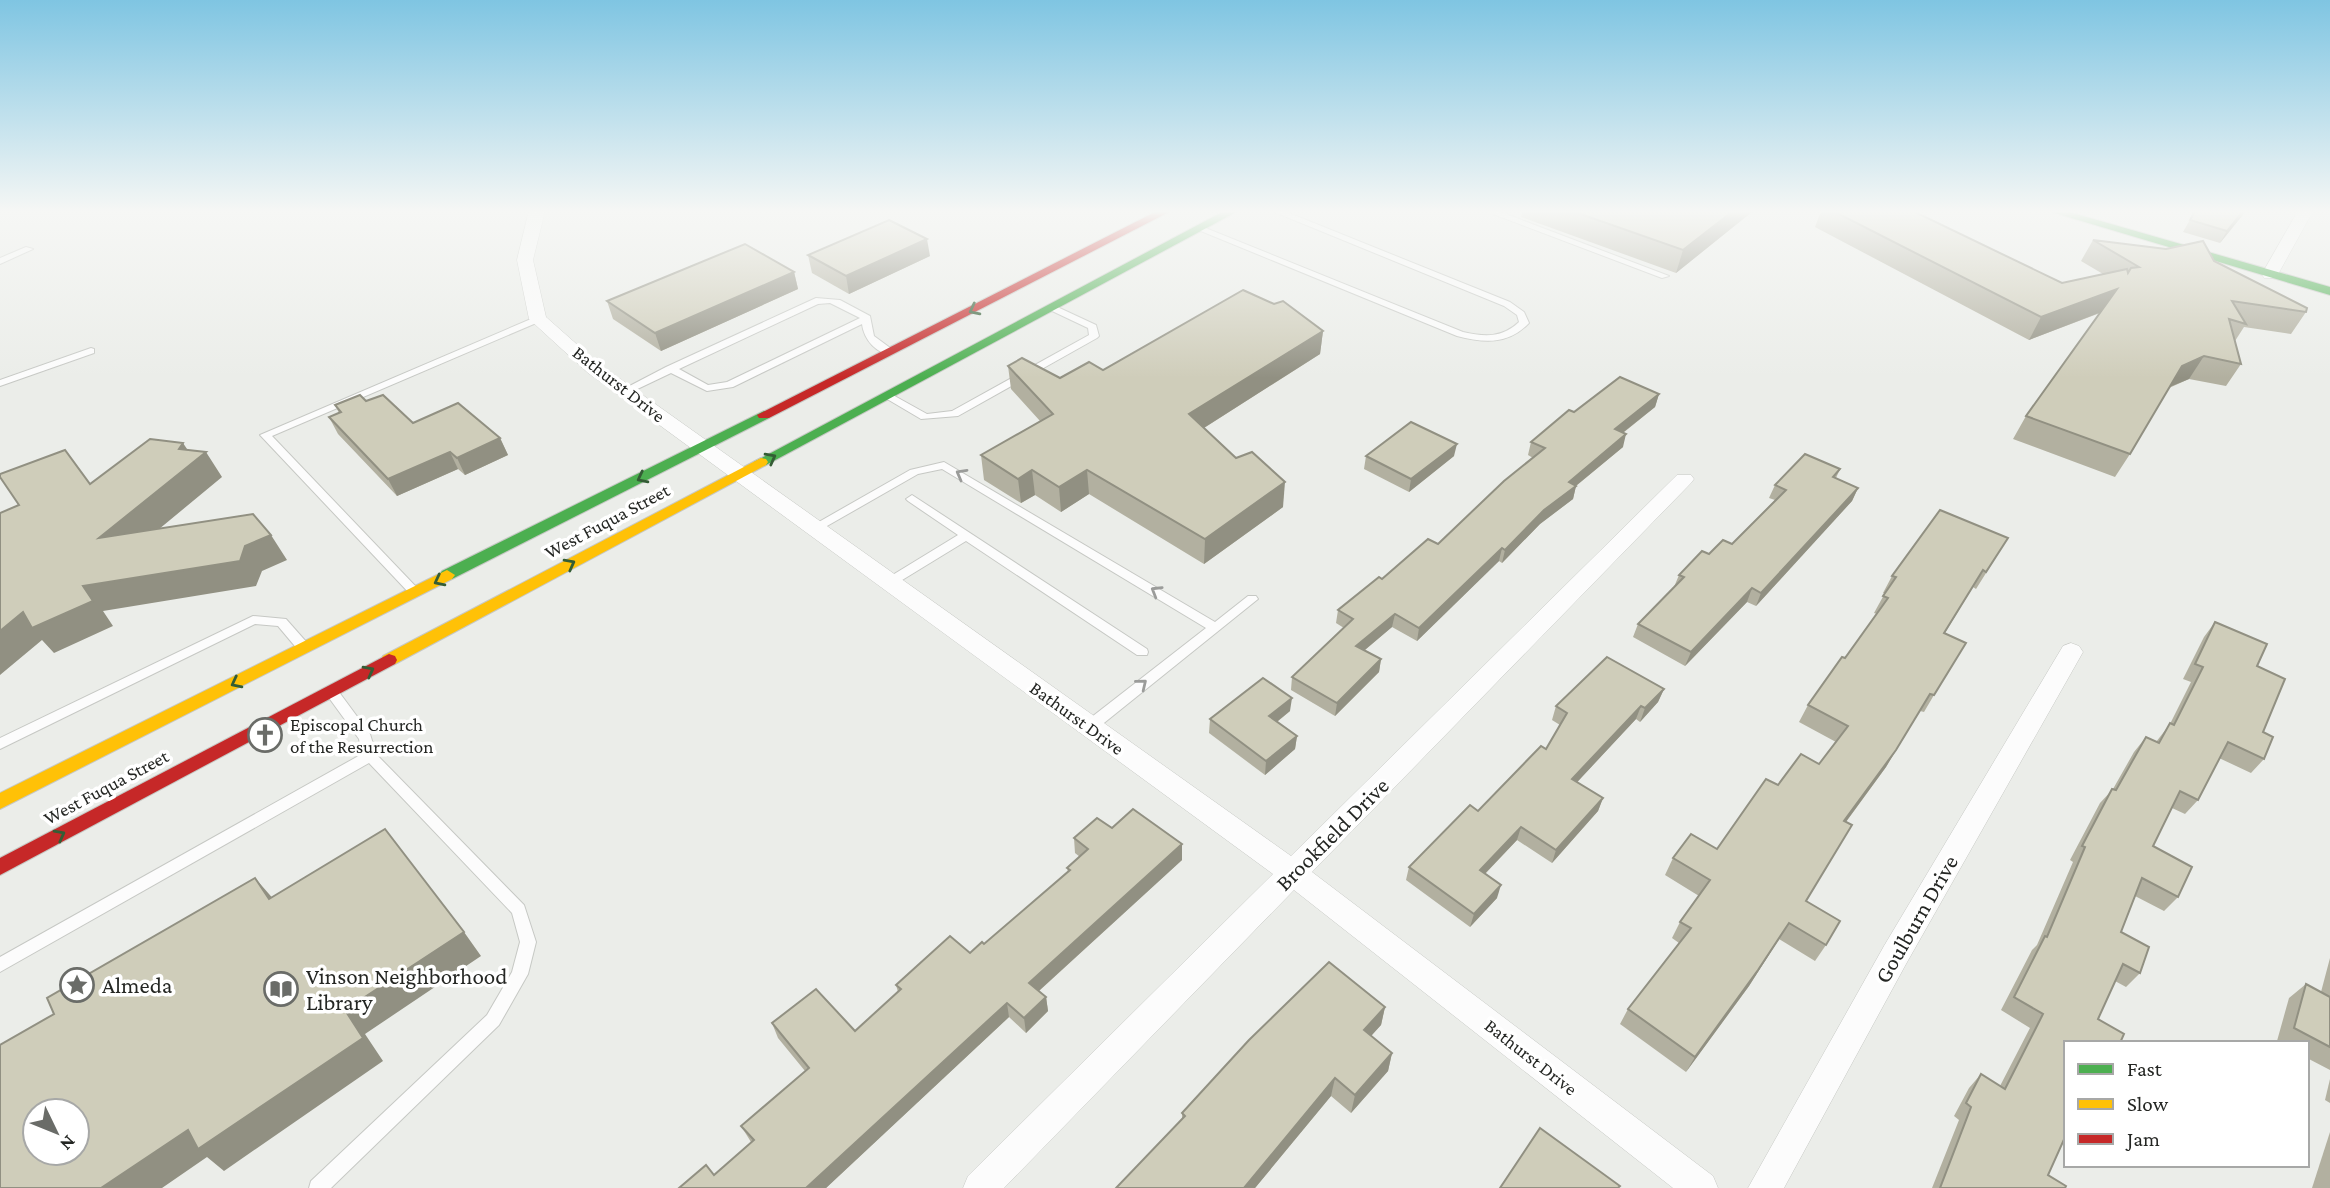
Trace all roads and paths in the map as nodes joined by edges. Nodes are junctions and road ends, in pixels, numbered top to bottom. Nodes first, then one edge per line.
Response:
1 (526, 266) edge
2 (1059, 266) edge
3 (1130, 266) edge
4 (1293, 266) edge
5 (1414, 266) edge
6 (1639, 266) edge
7 (2244, 266) edge
8 (2274, 266) edge
9 (2270, 274) junction
10 (1665, 276) dead end
11 (1013, 290) junction
12 (2330, 291) edge
13 (1053, 308) junction
14 (867, 318) junction
15 (538, 319) junction
16 (91, 351) dead end
17 (890, 352) junction
18 (670, 369) junction
19 (0, 383) edge
20 (625, 391) junction
21 (887, 396) junction
22 (703, 448) junction
23 (742, 473) junction
24 (1684, 479) dead end
25 (912, 499) dead end
26 (816, 527) junction
27 (967, 535) junction
28 (890, 582) junction
29 (415, 593) junction
30 (1252, 600) dead end
31 (1214, 627) junction
32 (304, 649) junction
33 (1142, 652) dead end
34 (2071, 652) dead end
35 (331, 691) junction
36 (1089, 727) junction
37 (0, 744) edge
38 (370, 756) junction
39 (0, 802) edge
40 (0, 867) edge
41 (1293, 873) junction
42 (0, 965) edge
43 (318, 1188) edge
44 (980, 1188) edge
45 (1701, 1188) edge
46 (1765, 1188) edge

1 - 15 street
2 - 11 main road, West Fuqua Street
3 - 13 main road, West Fuqua Street
4 - 5 lane
6 - 10 lane
7 - 9 main road
8 - 9 street
9 - 12 main road
11 - 13 main road
11 -> 17 main road, West Fuqua Street
13 - 21 main road, West Fuqua Street
13 - 21 lane
14 - 17 lane
14 - 18 lane
14 - 18 lane
15 - 20 street, Bathurst Drive
15 - 29 lane
16 - 19 lane
17 - 22 main road, West Fuqua Street
18 - 20 lane
20 - 22 street, Bathurst Drive
23 -> 21 main road, West Fuqua Street
22 - 23 street, Bathurst Drive
22 -> 29 main road, West Fuqua Street
23 - 26 street, Bathurst Drive
35 -> 23 main road, West Fuqua Street
24 - 41 street, Brookfield Drive
25 - 27 lane
26 - 28 street, Bathurst Drive
31 -> 26 lane
27 - 28 lane
27 - 33 lane
28 - 36 street, Bathurst Drive
29 - 32 main road, West Fuqua Street
30 - 31 lane
36 -> 31 lane
32 - 37 lane
32 -> 39 main road, West Fuqua Street
34 - 46 street, Goulburn Drive
35 - 38 lane
40 -> 35 main road, West Fuqua Street
36 - 41 street, Bathurst Drive
38 - 42 lane
38 - 43 lane
41 - 44 street, Brookfield Drive
41 - 45 street, Bathurst Drive

